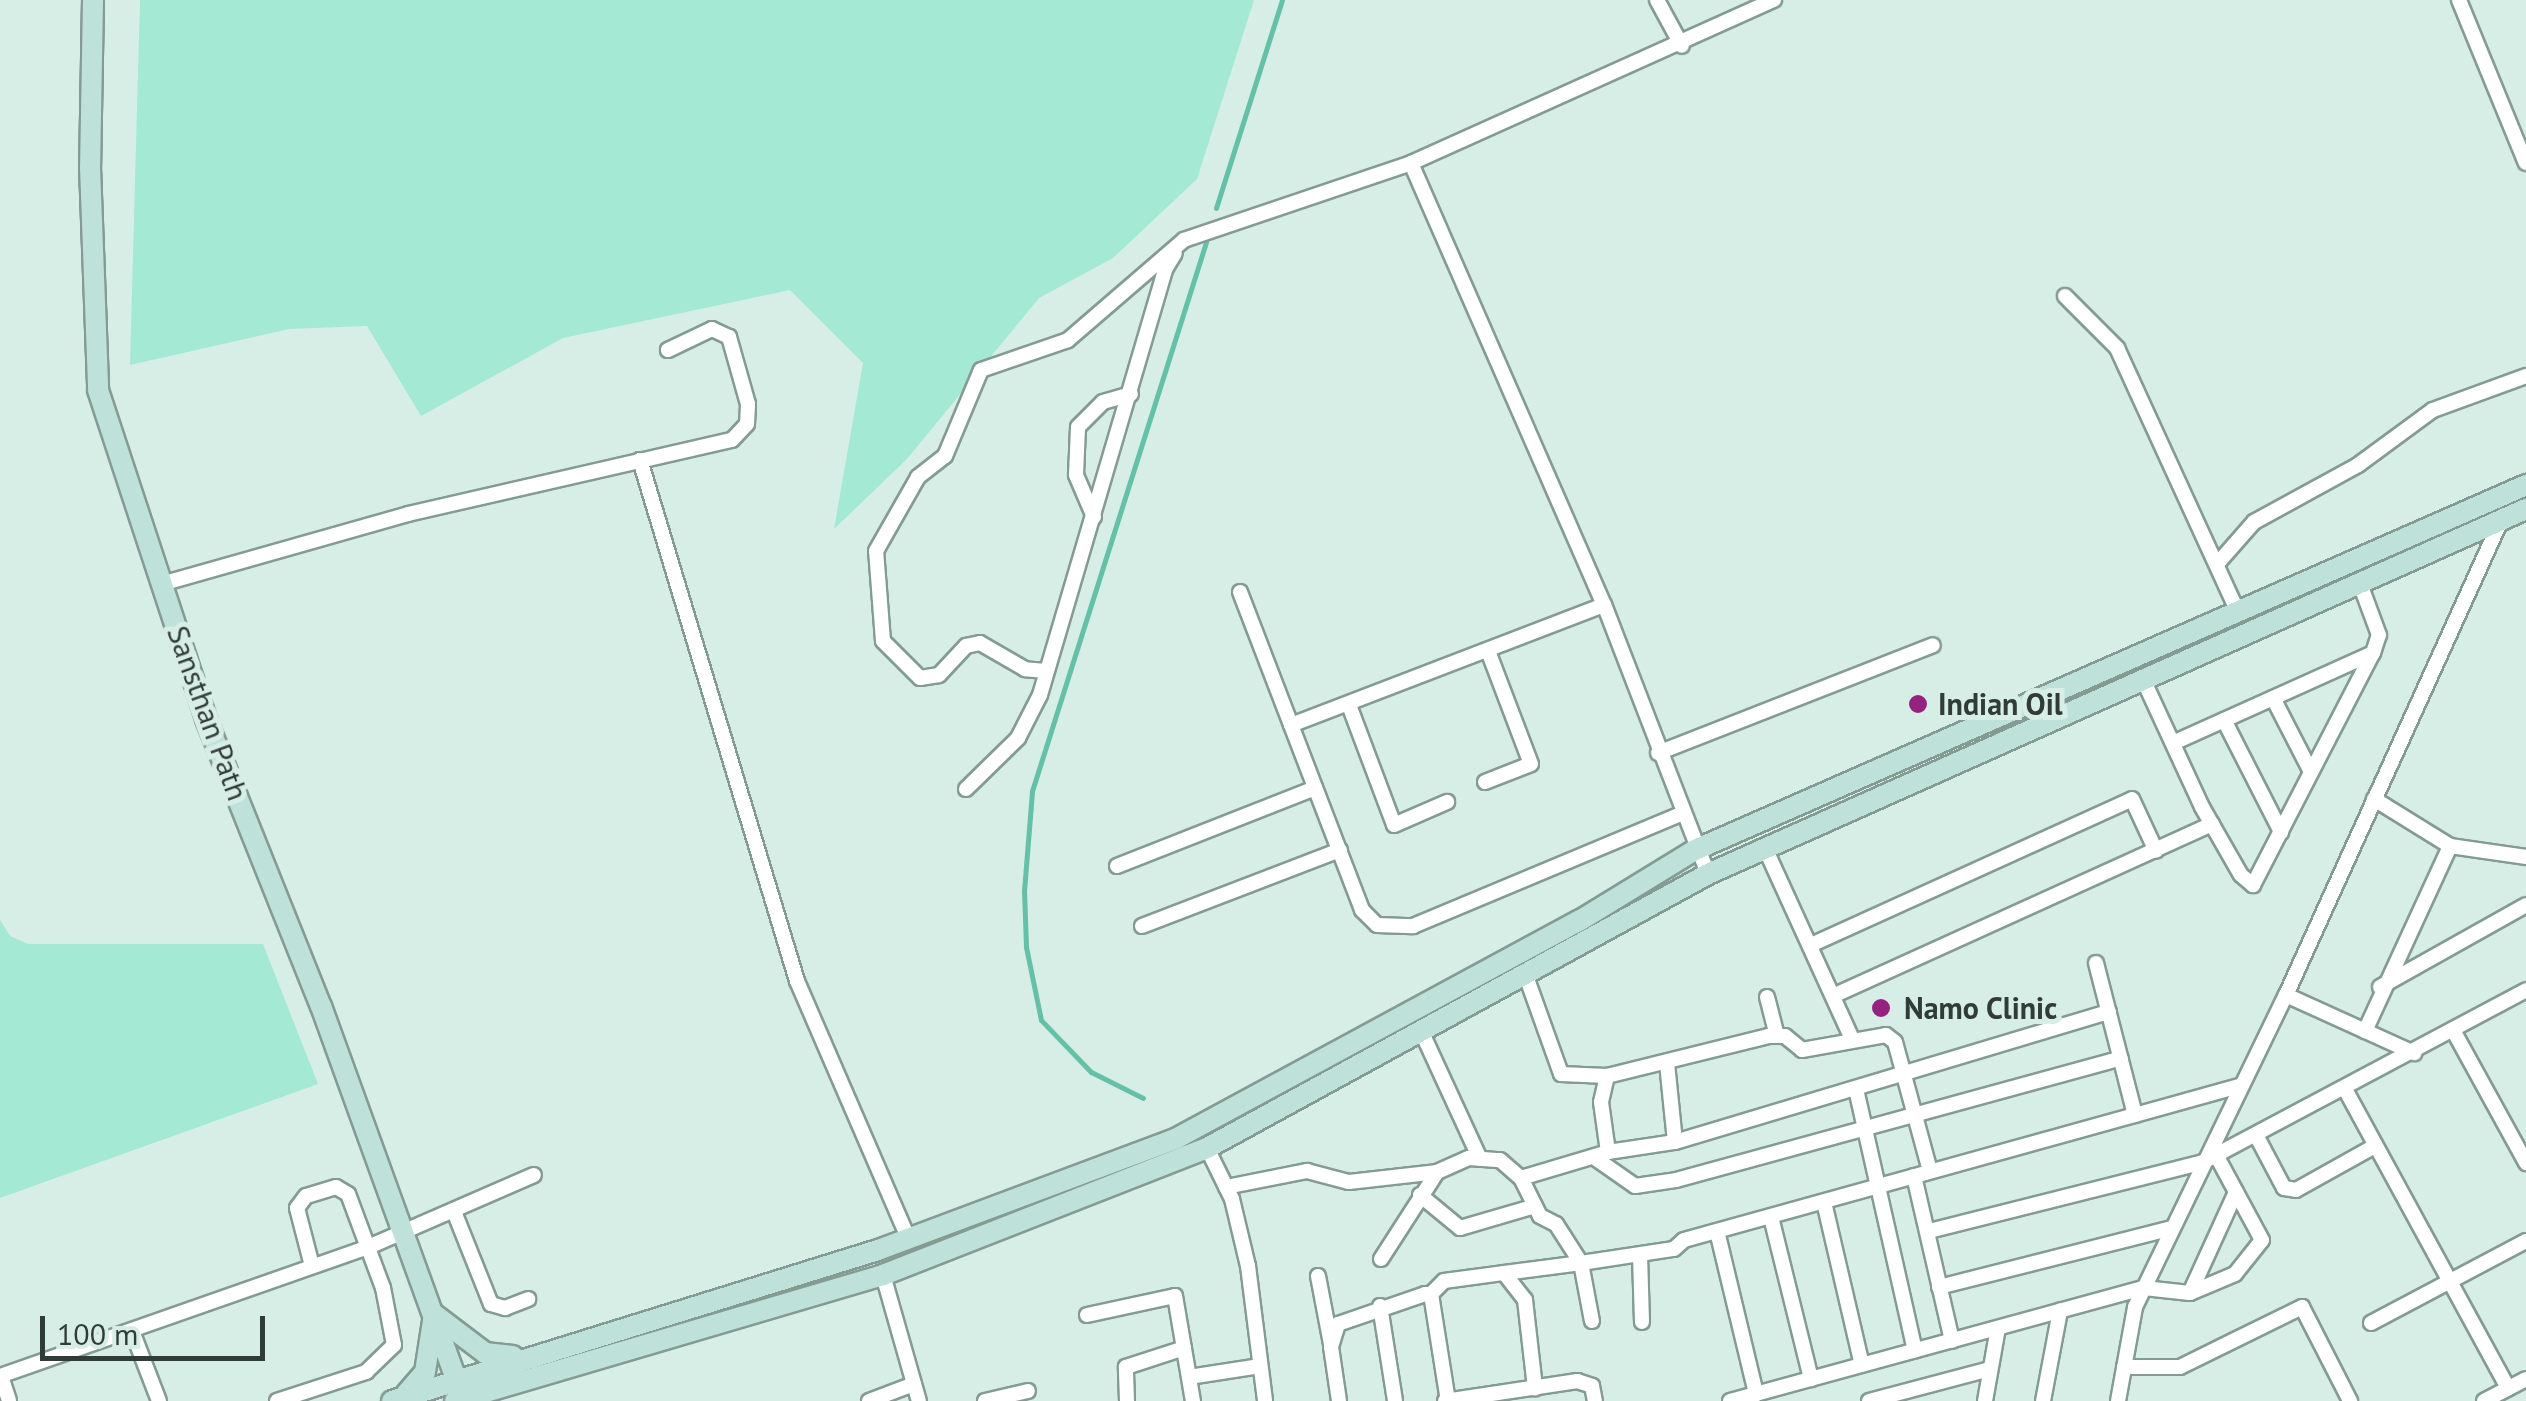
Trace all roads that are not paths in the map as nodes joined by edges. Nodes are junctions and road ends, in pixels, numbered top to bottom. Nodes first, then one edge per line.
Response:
1 (93, 0) edge
2 (1657, 0) edge
3 (1774, 0) edge
4 (2459, 0) edge
5 (1682, 46) junction
6 (2520, 137) edge
7 (1411, 163) junction
8 (2526, 164) edge
9 (1184, 240) junction
10 (2065, 296) dead end
11 (668, 350) dead end
12 (2526, 376) edge
13 (1131, 394) junction
14 (640, 460) junction
15 (2526, 484) edge
16 (2495, 497) junction
17 (2526, 509) edge
18 (1094, 518) junction
19 (2504, 518) junction
20 (2218, 563) junction
21 (2359, 581) junction
22 (162, 584) junction
23 (1240, 592) dead end
24 (1604, 605) junction
25 (2238, 612) junction
26 (1933, 645) dead end
27 (1488, 651) junction
28 (2374, 652) junction
29 (1046, 672) junction
30 (2142, 678) junction
31 (2273, 698) junction
32 (1349, 704) junction
33 (2224, 720) junction
34 (1291, 725) junction
35 (2173, 743) junction
36 (1658, 753) junction
37 (2310, 772) junction
38 (1485, 782) dead end
39 (1315, 788) junction
40 (966, 790) dead end
41 (2374, 799) junction
42 (1447, 802) dead end
43 (1680, 814) junction
44 (2212, 824) junction
45 (2281, 832) junction
46 (2450, 846) junction
47 (1765, 848) junction
48 (1340, 850) junction
49 (1696, 850) junction
50 (2156, 851) junction
51 (2526, 857) edge
52 (1117, 866) dead end
53 (1708, 874) junction
54 (2526, 905) edge
55 (1142, 926) dead end
56 (1812, 944) junction
57 (2096, 963) dead end
58 (1526, 976) junction
59 (2380, 987) junction
60 (2526, 990) edge
61 (2286, 995) junction
62 (1835, 996) junction
63 (1768, 997) dead end
64 (2109, 1012) junction
65 (2453, 1030) junction
66 (2365, 1031) junction
67 (1423, 1035) junction
68 (1777, 1036) junction
69 (1852, 1037) junction
70 (2414, 1053) junction
71 (2121, 1058) junction
72 (1666, 1063) junction
73 (1904, 1075) junction
74 (1607, 1076) junction
75 (2239, 1086) junction
76 (1856, 1089) junction
77 (2345, 1090) junction
78 (1915, 1115) junction
79 (2134, 1115) junction
80 (1862, 1130) junction
81 (2256, 1135) junction
82 (1675, 1142) junction
83 (2375, 1146) junction
84 (1207, 1148) junction
85 (1601, 1155) junction
86 (2210, 1158) junction
87 (1480, 1159) junction
88 (2526, 1163) edge
89 (1930, 1171) junction
90 (1438, 1172) junction
91 (534, 1175) dead end
92 (1914, 1176) junction
93 (1522, 1178) junction
94 (1226, 1187) junction
95 (1876, 1187) junction
96 (2236, 1192) junction
97 (1420, 1196) junction
98 (1824, 1202) junction
99 (1536, 1206) junction
100 (455, 1214) junction
101 (1771, 1217) junction
102 (2172, 1228) junction
103 (1717, 1231) junction
104 (1929, 1232) junction
105 (403, 1234) junction
106 (908, 1238) junction
107 (2526, 1241) edge
108 (366, 1248) junction
109 (1640, 1255) junction
110 (1381, 1258) dead end
111 (1582, 1263) junction
112 (312, 1266) junction
113 (1504, 1273) junction
114 (883, 1276) junction
115 (1318, 1276) dead end
116 (2450, 1282) junction
117 (1939, 1287) junction
118 (2144, 1288) junction
119 (2190, 1293) junction
120 (1431, 1294) junction
121 (528, 1299) dead end
122 (1380, 1306) junction
123 (2060, 1311) junction
124 (434, 1314) junction
125 (1088, 1315) dead end
126 (1592, 1321) dead end
127 (1642, 1322) dead end
128 (2371, 1324) dead end
129 (1998, 1328) junction
130 (132, 1331) junction
131 (1952, 1340) junction
132 (1331, 1347) junction
133 (1184, 1348) junction
134 (1916, 1350) junction
135 (522, 1356) junction
136 (1862, 1365) junction
137 (1260, 1366) junction
138 (2124, 1367) junction
139 (1990, 1369) junction
140 (0, 1376) edge
141 (1189, 1377) junction
142 (1811, 1379) junction
143 (2526, 1379) edge
144 (914, 1384) junction
145 (1535, 1388) junction
146 (2508, 1388) junction
147 (1028, 1391) dead end
148 (458, 1392) edge
149 (500, 1394) edge
150 (1756, 1394) junction
151 (398, 1399) edge
152 (10, 1401) edge
153 (159, 1401) edge
154 (277, 1401) edge
155 (869, 1401) edge
156 (919, 1401) edge
157 (985, 1401) edge
158 (1127, 1401) edge
159 (1193, 1401) edge
160 (1264, 1401) edge
161 (1340, 1401) edge
162 (1395, 1401) edge
163 (1446, 1401) edge
164 (1595, 1401) edge
165 (1730, 1401) edge
166 (1870, 1401) edge
167 (1984, 1401) edge
168 (2043, 1401) edge
169 (2118, 1401) edge
170 (2350, 1401) edge
171 (2484, 1401) edge

1 - 22 main road, Sansthan Path
2 - 5 street
3 - 5 street
4 - 6 street
5 - 7 street
6 - 8 street
7 - 9 street
7 - 24 street
9 - 13 street
9 - 29 street
10 - 20 street
11 - 14 street
12 - 20 street
13 - 18 street
13 - 18 street
14 - 22 street
14 - 106 street
15 - 16 main road
16 - 19 street
16 - 25 main road
17 - 19 main road
18 - 29 street
19 - 21 main road
19 - 41 street
20 - 25 street
21 - 28 street
21 - 30 main road
22 - 105 main road, Sansthan Path
23 - 34 street
24 - 27 street
24 - 36 street
25 - 49 main road
26 - 36 street
27 - 32 street
27 - 38 street
28 - 31 street
28 - 37 street
29 - 40 street
30 - 35 street
30 - 47 main road
31 - 33 street
31 - 37 street
32 - 34 street
32 - 42 street
33 - 35 street
33 - 45 street
34 - 39 street
35 - 44 street
36 - 43 street
37 - 45 street
39 - 48 street
39 - 52 street
41 - 46 street
41 - 61 street
43 - 48 street
43 - 49 street
44 - 45 street
44 - 50 street
46 - 51 street
46 - 59 street
47 - 53 main road
47 - 56 street
48 - 55 street
49 - 53 street
49 - 106 main road
50 - 56 street
50 - 62 street
53 - 58 main road
54 - 59 street
56 - 62 street
57 - 64 street
58 - 67 main road
58 - 74 street
59 - 66 street
60 - 65 street
61 - 66 street
61 - 75 street
62 - 69 street
63 - 68 street
64 - 71 street
64 - 73 street
65 - 70 street
65 - 88 street
66 - 70 street
67 - 84 main road
67 - 87 street
68 - 69 street
68 - 72 street
69 - 73 street
70 - 77 street
71 - 78 street
71 - 79 street
72 - 74 street
72 - 82 street
73 - 76 street
73 - 78 street
74 - 85 street
75 - 79 street
75 - 86 street
76 - 80 street
76 - 82 street
77 - 81 street
77 - 83 street
78 - 80 street
78 - 89 street
79 - 89 street
80 - 85 street
80 - 95 street
81 - 83 street
81 - 86 street
82 - 85 street
83 - 116 street
84 - 94 street
84 - 114 main road
85 - 93 street
86 - 96 street
86 - 102 street
86 - 104 street
87 - 90 street
87 - 93 street
89 - 92 street
90 - 94 street
90 - 97 street
91 - 100 street
92 - 95 street
92 - 104 street
93 - 99 street
94 - 137 street
95 - 98 street
95 - 134 street
96 - 119 street
96 - 119 street
97 - 99 street
97 - 110 street
98 - 101 street
98 - 136 street
99 - 111 street
100 - 105 street
100 - 121 street
101 - 103 street
101 - 142 street
102 - 117 street
102 - 118 street
103 - 109 street
103 - 150 street
104 - 117 street
105 - 108 street
105 - 124 main road, Sansthan Path
106 - 135 main road
107 - 116 street
108 - 112 street
108 - 112 street
108 - 154 street
109 - 111 street
109 - 127 street
111 - 113 street
111 - 126 street
112 - 130 street
113 - 120 street
113 - 145 street
114 - 144 street
114 - 149 main road
115 - 132 street
116 - 128 street
116 - 146 street
117 - 131 street
118 - 119 street
118 - 123 street
118 - 138 street
120 - 122 street
120 - 163 street
122 - 132 street
122 - 162 street
123 - 129 street
123 - 168 street
124 - 135 main road
124 - 148 main road, Sansthan Path
124 - 151 main road
125 - 133 street
129 - 131 street
129 - 139 street
130 - 140 street
130 - 153 street
131 - 134 street
132 - 161 street
133 - 141 street
133 - 158 street
134 - 136 street
135 - 148 main road
136 - 142 street
137 - 141 street
137 - 160 street
138 - 169 street
138 - 170 street
139 - 166 street
139 - 167 street
140 - 152 street
141 - 159 street
142 - 150 street
143 - 146 street
144 - 155 street
144 - 156 street
145 - 163 street
145 - 164 street
146 - 171 street
147 - 157 street
148 - 149 main road
148 - 151 main road
150 - 165 street

